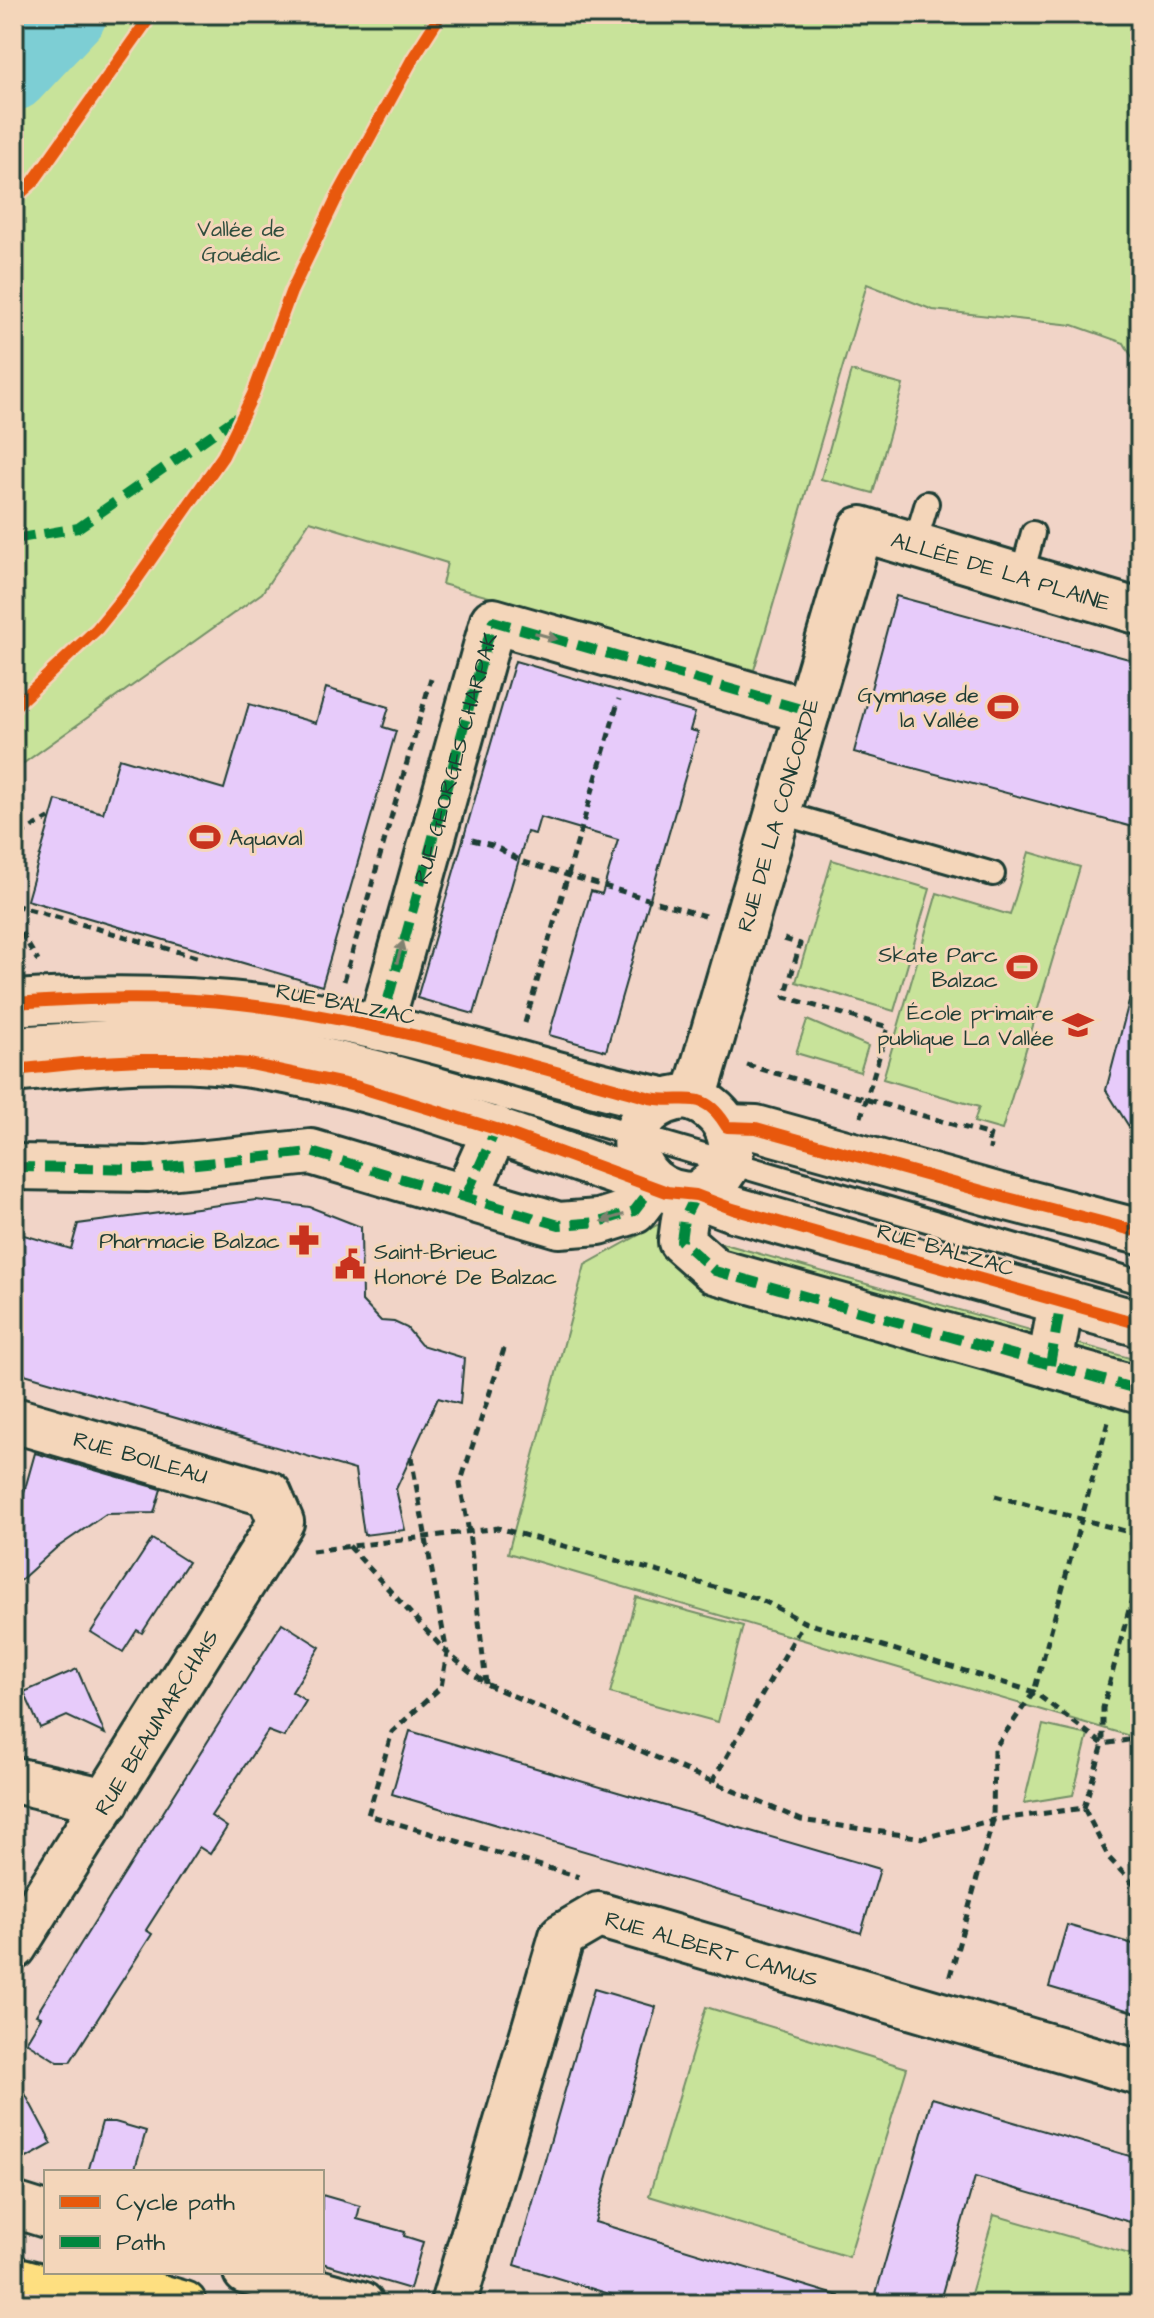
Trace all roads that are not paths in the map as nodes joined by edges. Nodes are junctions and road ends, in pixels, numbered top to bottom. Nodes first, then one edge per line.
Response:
1 (927, 503) dead end
2 (861, 529) joint
3 (1033, 533) dead end
4 (914, 546) junction
5 (1021, 577) junction
6 (1140, 612) edge
7 (808, 711) junction
8 (778, 812) junction
9 (993, 874) dead end
10 (14, 1003) edge
11 (380, 1028) junction
12 (14, 1038) edge
13 (14, 1070) edge
14 (678, 1100) junction
15 (496, 1129) junction
16 (636, 1135) junction
17 (728, 1144) junction
18 (14, 1167) edge
19 (654, 1185) junction
20 (696, 1195) junction
21 (466, 1196) junction
22 (1140, 1232) edge
23 (1140, 1282) edge
24 (1061, 1302) junction
25 (1140, 1324) edge
26 (1050, 1365) junction
27 (1140, 1390) edge
28 (14, 1420) edge
29 (269, 1494) joint
30 (14, 1780) edge
31 (107, 1801) junction
32 (14, 1947) edge
33 (1140, 2073) edge
34 (14, 2205) edge
35 (44, 2214) edge
36 (14, 2253) edge
37 (44, 2263) edge
38 (80, 2274) edge
39 (253, 2274) edge
40 (14, 2279) edge
41 (107, 2304) edge
42 (184, 2304) edge
43 (361, 2304) edge
44 (453, 2304) edge

1 - 4 lane
2 - 4 street, ALLÉE DE LA PLAINE
2 - 7 street, RUE DE LA CONCORDE
3 - 5 lane
4 - 5 street, ALLÉE DE LA PLAINE
5 - 6 street, ALLÉE DE LA PLAINE
7 - 8 street, RUE DE LA CONCORDE
11 -> 7 street, RUE GEORGES CHARPAK
8 - 9 lane
8 - 14 street, RUE DE LA CONCORDE
10 - 11 street, RUE BALZAC
11 - 14 street, RUE BALZAC
12 - 16 lane
13 - 15 street
14 - 16 street
14 - 17 street
15 - 19 street
15 - 21 street
16 - 17 lane
16 - 19 street
17 - 20 street
17 - 22 street
17 - 23 lane
18 - 21 street
19 - 20 street, RUE BALZAC
19 -> 21 street
20 - 24 street, RUE BALZAC
20 - 26 street
24 - 25 street, RUE BALZAC
24 - 26 street
26 - 27 street
28 - 29 street, RUE BOILEAU
29 - 31 street, RUE BEAUMARCHAIS
30 - 31 street
31 - 32 street, RUE BEAUMARCHAIS
33 - 44 street, RUE ALBERT CAMUS
34 - 35 street
36 - 37 main road
38 - 42 main road
39 - 43 street
40 - 41 main road

